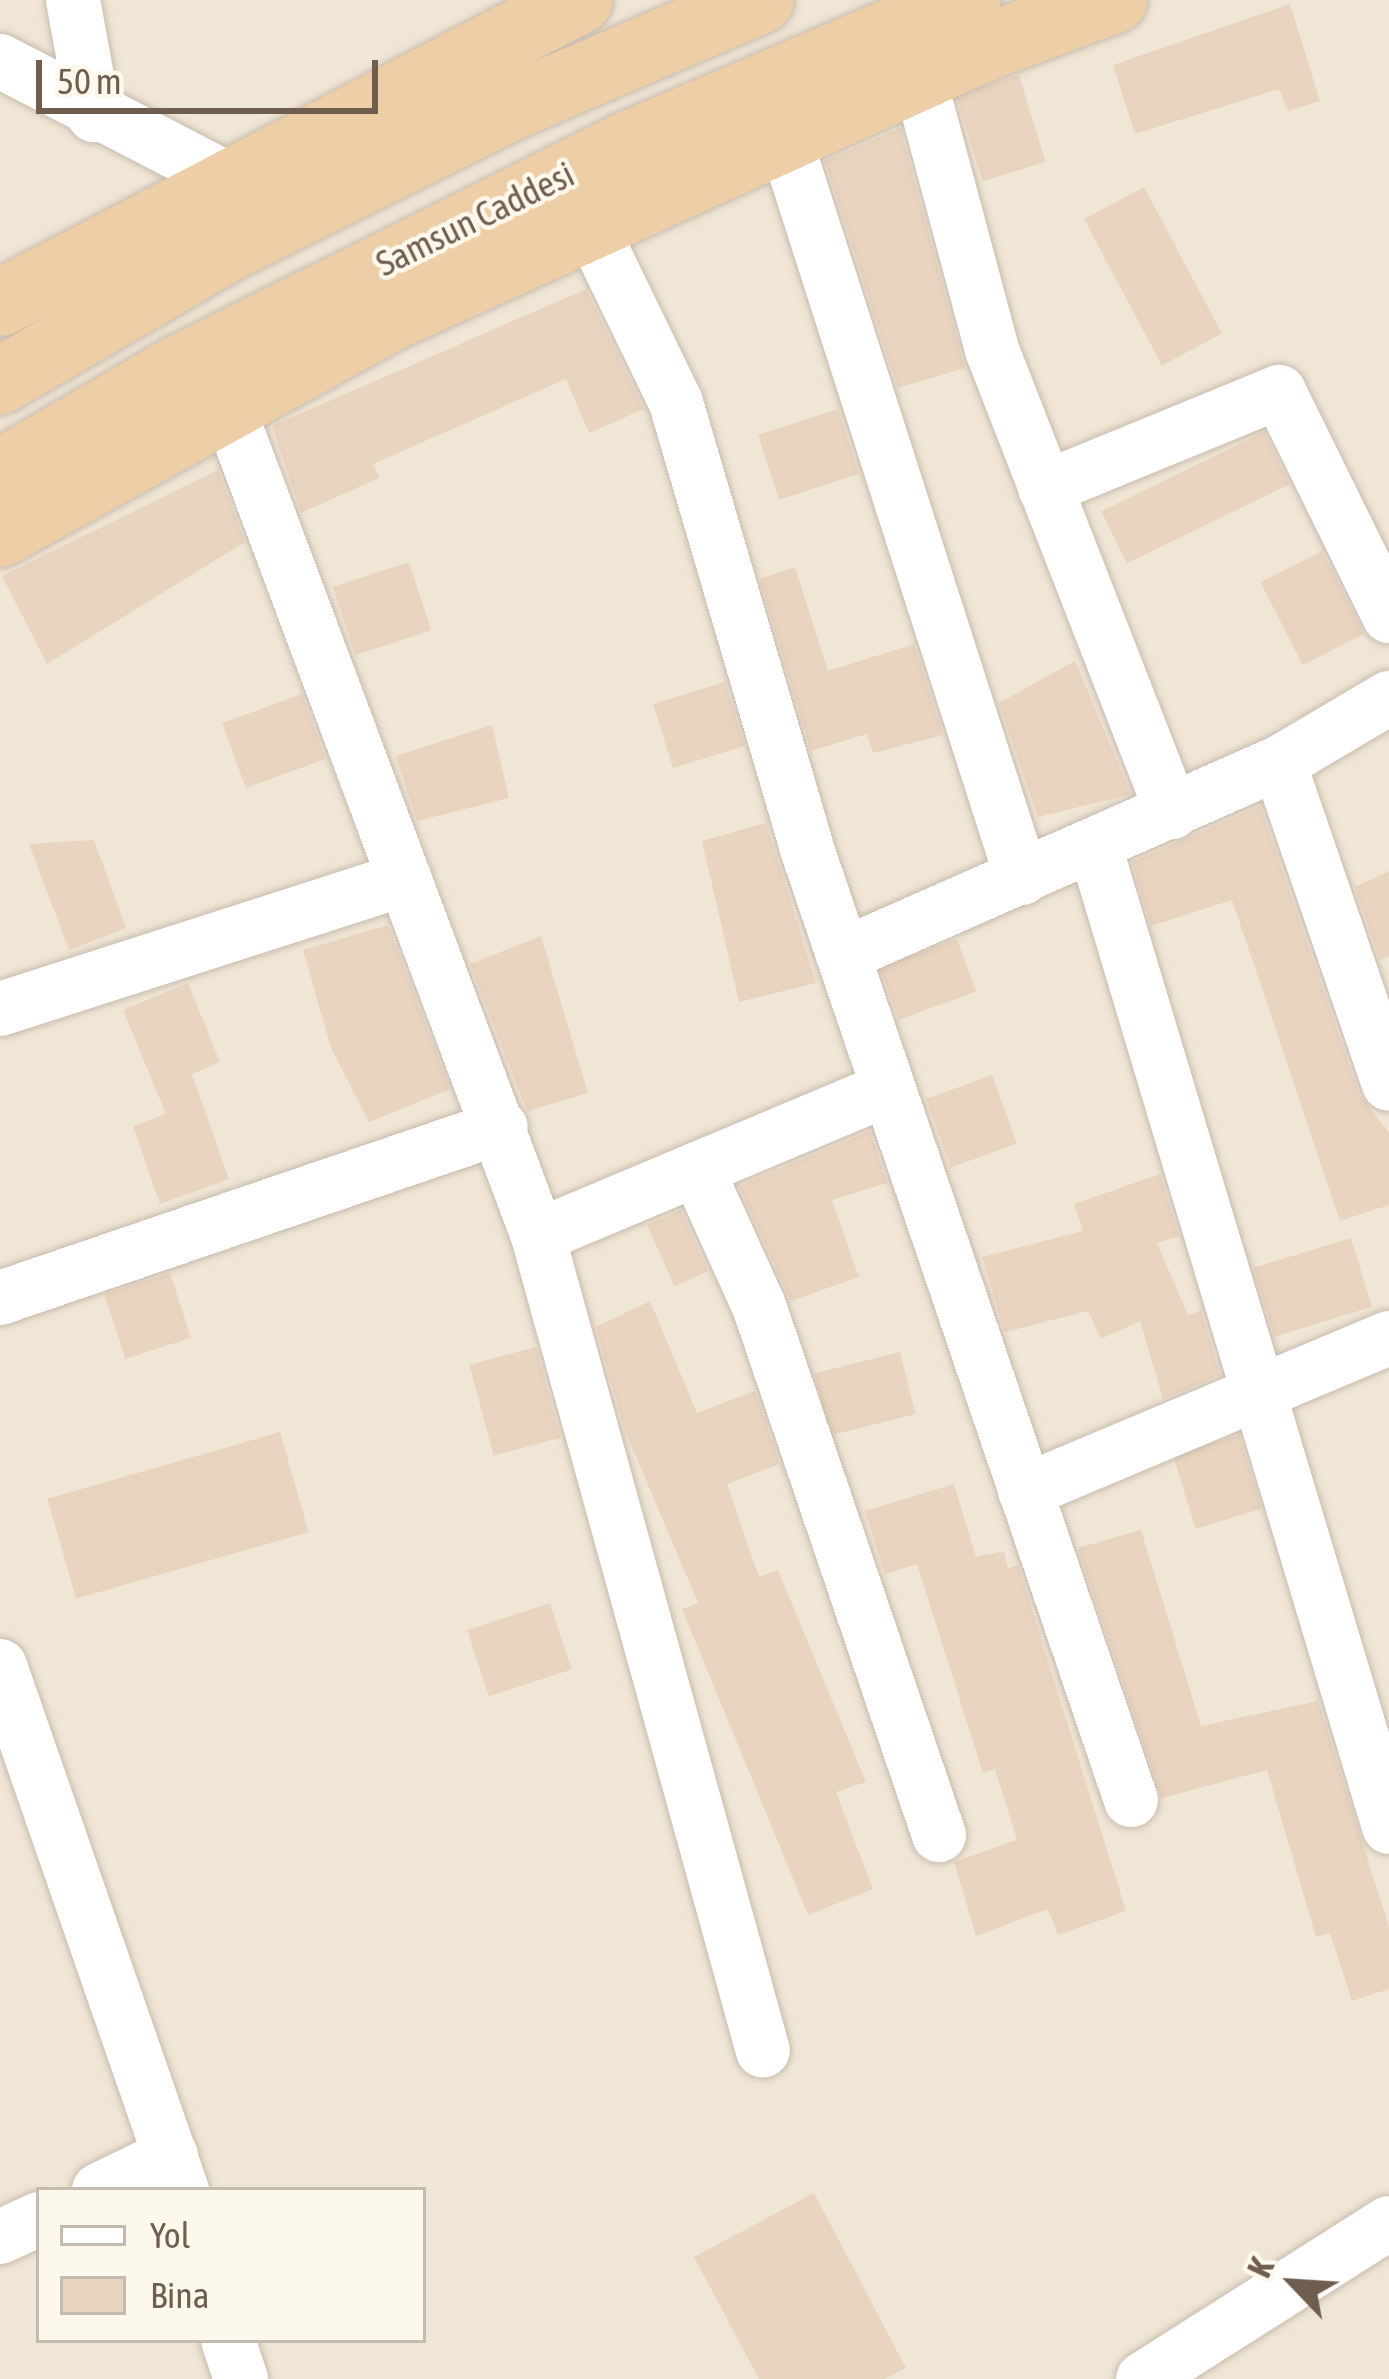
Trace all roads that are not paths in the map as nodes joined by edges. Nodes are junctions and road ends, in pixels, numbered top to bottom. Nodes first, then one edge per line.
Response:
1 (74, 0) edge
2 (580, 0) edge
3 (761, 0) edge
4 (967, 0) edge
5 (1114, 0) edge
6 (0, 61) edge
7 (919, 77) junction
8 (94, 115) junction
9 (785, 139) junction
10 (226, 178) junction
11 (591, 227) junction
12 (0, 303) edge
13 (0, 381) edge
14 (228, 407) junction
15 (0, 473) edge
16 (1045, 488) junction
17 (0, 534) edge
18 (1389, 616) edge
19 (1389, 698) edge
20 (1279, 763) junction
21 (1172, 812) junction
22 (1095, 847) junction
23 (405, 878) junction
24 (1022, 878) junction
25 (843, 955) junction
26 (0, 1010) edge
27 (1389, 1084) edge
28 (888, 1089) junction
29 (501, 1127) junction
30 (697, 1169) junction
31 (538, 1236) junction
32 (0, 1298) edge
33 (1389, 1338) edge
34 (1259, 1394) junction
35 (1025, 1491) junction
36 (0, 1666) edge
37 (1131, 1800) dead end
38 (1389, 1827) edge
39 (939, 1834) dead end
40 (763, 2051) dead end
41 (176, 2173) edge
42 (112, 2187) edge
43 (36, 2219) edge
44 (1389, 2223) edge
45 (0, 2237) edge
46 (230, 2343) edge
47 (241, 2379) edge
48 (1143, 2379) edge

1 - 8 street
2 - 10 highway
3 - 13 highway
4 - 15 highway, Samsun Caddesi
5 - 7 highway
6 - 8 street
7 - 9 highway
7 - 16 street
8 - 10 street
9 - 11 highway
9 - 24 street
10 - 12 highway
11 - 14 highway
11 - 25 street
14 - 17 highway
14 - 23 street
16 - 18 street
16 - 21 street
19 - 20 street
20 - 21 street
20 - 27 street
21 - 22 street
22 - 24 street
22 - 34 street
23 - 26 street
23 - 29 street
24 - 25 street
25 - 28 street
28 - 30 street
28 - 35 street
29 - 31 street
29 - 32 street
30 - 31 street
30 - 39 street
31 - 40 street
33 - 34 street
34 - 35 street
34 - 38 street
35 - 37 street
36 - 41 street
41 - 42 street
43 - 45 street
44 - 48 street
46 - 47 street

